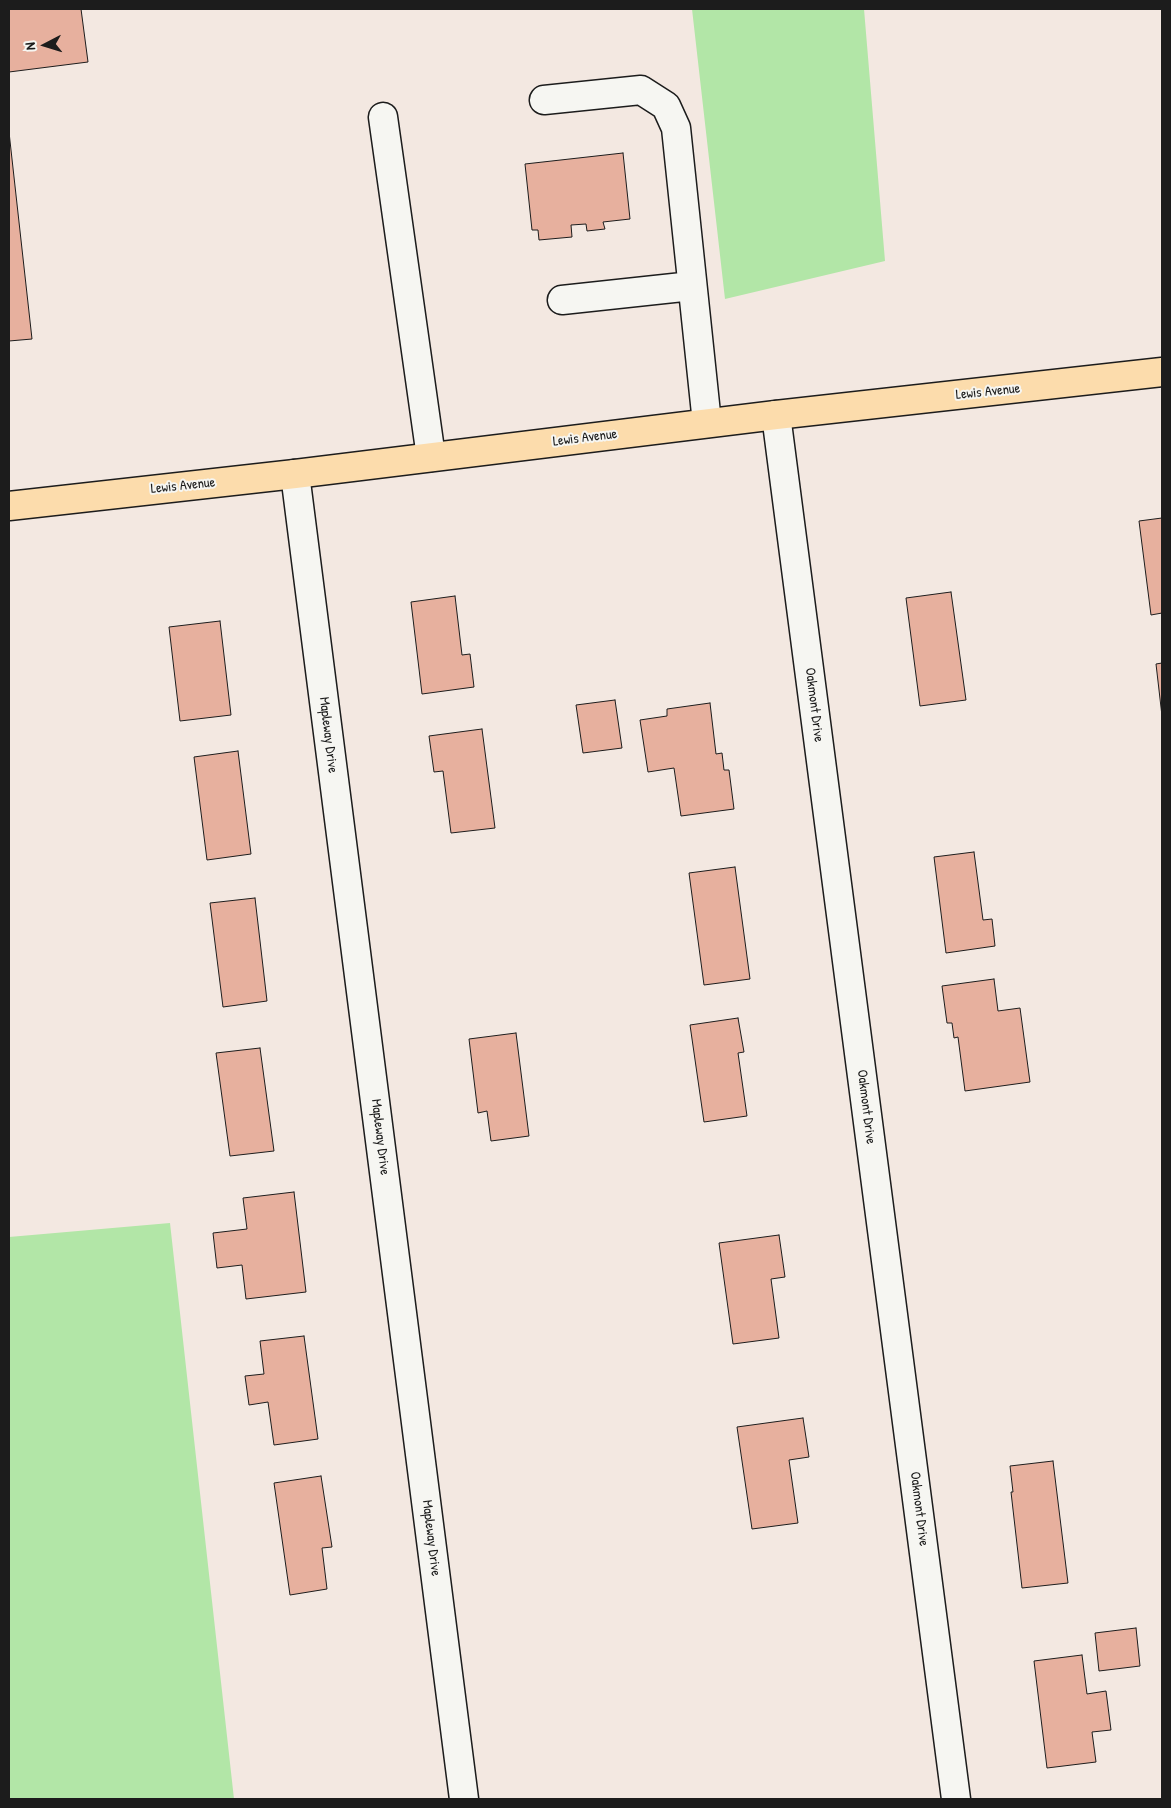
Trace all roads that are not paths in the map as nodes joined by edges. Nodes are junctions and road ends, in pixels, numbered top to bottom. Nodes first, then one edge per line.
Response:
1 (544, 100) dead end
2 (383, 116) dead end
3 (692, 286) junction
4 (562, 300) dead end
5 (1162, 372) edge
6 (776, 415) junction
7 (707, 423) junction
8 (431, 457) junction
9 (295, 474) junction
10 (9, 506) edge
11 (464, 1799) edge
12 (956, 1799) edge

1 - 3 street
2 - 8 street
3 - 4 street
3 - 7 street
5 - 6 main road, Lewis Avenue
6 - 7 main road, Lewis Avenue
6 - 12 street, Oakmont Drive
7 - 8 main road, Lewis Avenue
8 - 9 main road, Lewis Avenue
9 - 10 main road, Lewis Avenue
9 - 11 street, Mapleway Drive

